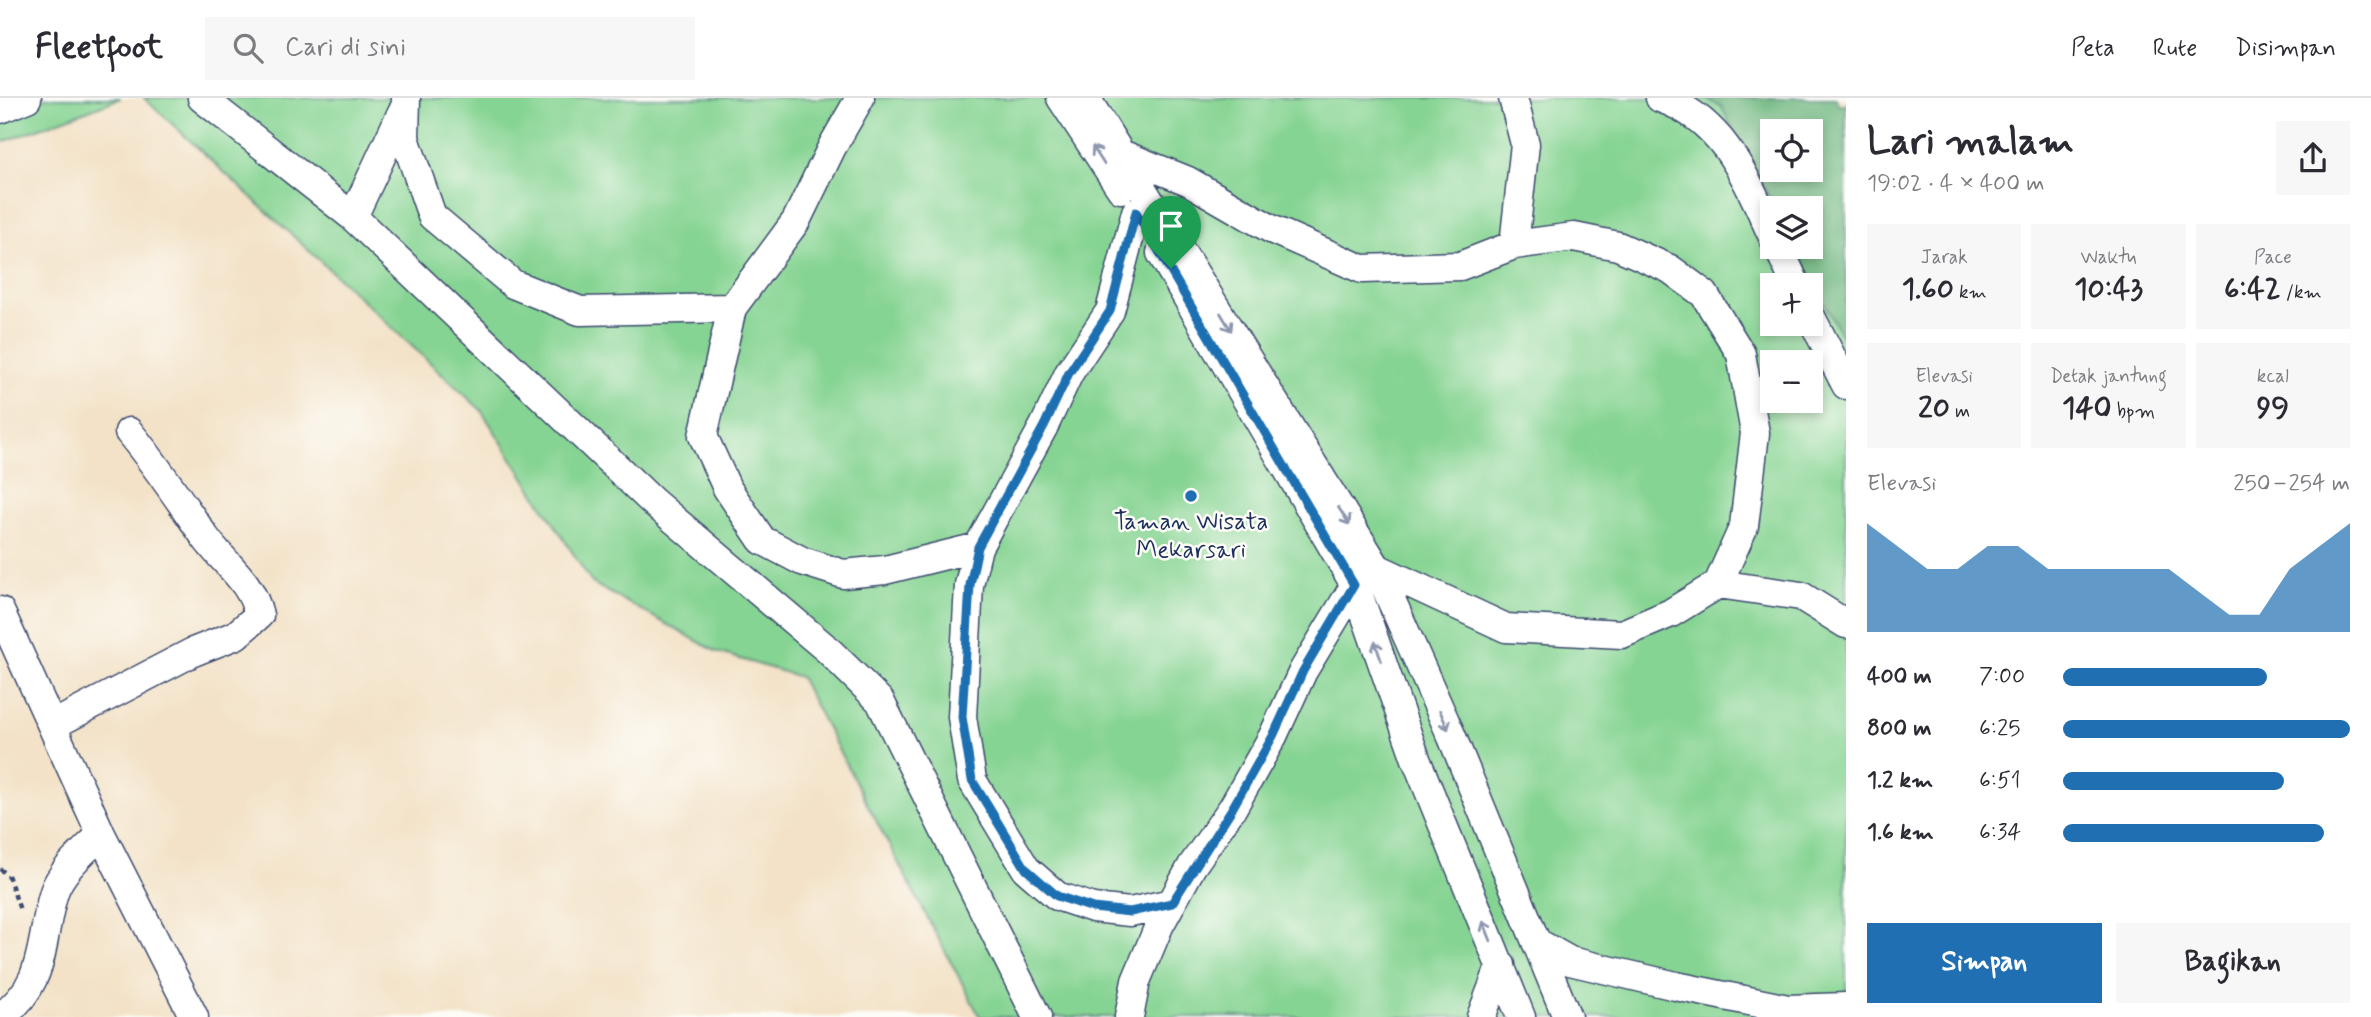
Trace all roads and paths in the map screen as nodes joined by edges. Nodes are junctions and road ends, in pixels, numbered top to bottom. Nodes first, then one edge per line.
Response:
1 (27, 98) edge
2 (202, 98) edge
3 (860, 98) edge
4 (1061, 98) edge
5 (1086, 98) edge
6 (1513, 98) edge
7 (1660, 98) edge
8 (405, 102) edge
9 (0, 108) edge
10 (1121, 154) junction
11 (1760, 210) edge
12 (1136, 212) junction
13 (353, 217) junction
14 (1514, 245) junction
15 (732, 308) junction
16 (1821, 336) edge
17 (1846, 385) edge
18 (129, 432) dead end
19 (978, 547) junction
20 (1377, 568) junction
21 (1717, 584) junction
22 (1354, 585) junction
23 (0, 611) edge
24 (1846, 625) edge
25 (53, 725) junction
26 (101, 834) junction
27 (1172, 903) junction
28 (1536, 942) junction
29 (1501, 965) junction
30 (1846, 1007) edge
31 (0, 1017) edge
32 (194, 1017) edge
33 (1037, 1017) edge
34 (1129, 1017) edge
35 (1481, 1017) edge
36 (1521, 1017) edge
37 (1567, 1017) edge

1 - 9 street
2 - 13 street
3 - 15 street
12 -> 4 street
5 - 10 street
6 - 14 street
7 - 11 street
8 - 13 street
8 - 15 street
10 - 14 street
10 -> 20 street
12 - 19 street
12 - 22 street
13 - 33 street
14 - 21 street
15 - 19 street
16 - 17 street
18 - 25 street
19 - 27 street
20 - 21 street
20 -> 28 street
21 - 24 street
22 - 27 street
29 -> 22 street
23 - 25 street
25 - 26 street
26 - 31 street
26 - 32 street
27 - 34 street
28 - 30 street
28 - 37 street
29 - 35 street
29 - 36 street

